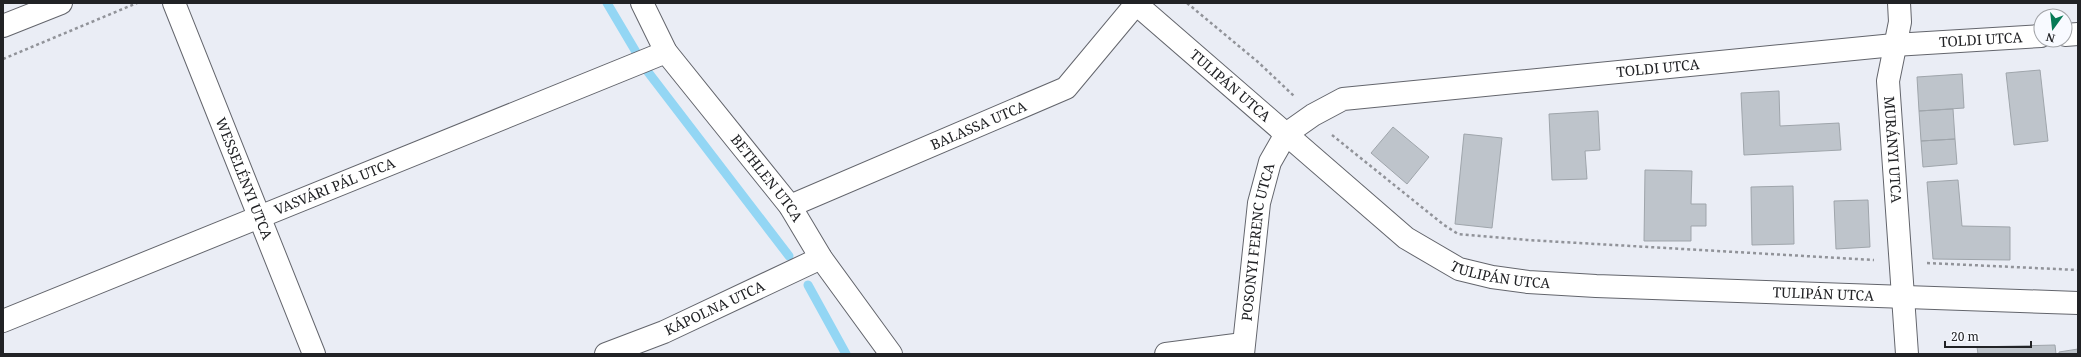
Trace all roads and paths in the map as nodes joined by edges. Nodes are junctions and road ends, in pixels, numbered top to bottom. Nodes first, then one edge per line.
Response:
1 (61, 3) edge
2 (137, 3) edge
3 (174, 3) edge
4 (642, 3) edge
5 (1187, 3) edge
6 (1899, 3) edge
7 (1136, 4) edge
8 (3, 26) edge
9 (2033, 36) edge
10 (1894, 45) junction
11 (666, 52) junction
12 (3, 59) edge
13 (1313, 115) junction
14 (1286, 134) junction
15 (790, 206) junction
16 (260, 217) junction
17 (820, 258) junction
18 (1900, 262) junction
19 (2078, 270) edge
20 (1903, 297) junction
21 (2078, 303) edge
22 (3, 321) edge
23 (1243, 349) edge
24 (314, 354) edge
25 (606, 354) edge
26 (891, 354) edge
27 (1166, 354) edge
28 (1907, 354) edge

1 - 8 street
2 - 12 path
3 - 16 street, WESSELÉNYI UTCA
4 - 11 street, BETHLEN UTCA
5 - 13 path
6 - 10 street, MURÁNYI UTCA
7 - 14 street, TULIPÁN UTCA
7 - 15 street, BALASSA UTCA
9 - 10 street, TOLDI UTCA
10 - 13 street, TOLDI UTCA
10 - 18 street, MURÁNYI UTCA
11 - 15 street, BETHLEN UTCA
11 - 16 street, VASVÁRI PÁL UTCA
13 - 14 street, TOLDI UTCA
13 - 18 path
14 - 20 street, TULIPÁN UTCA
14 - 23 street, POSONYI FERENC UTCA
15 - 17 street, BETHLEN UTCA
16 - 22 street, VASVÁRI PÁL UTCA
16 - 24 street, WESSELÉNYI UTCA
17 - 25 street, KÁPOLNA UTCA
17 - 26 street, BETHLEN UTCA
18 - 19 path
18 - 20 street, MURÁNYI UTCA
20 - 21 street, TULIPÁN UTCA
20 - 28 street
23 - 27 street

